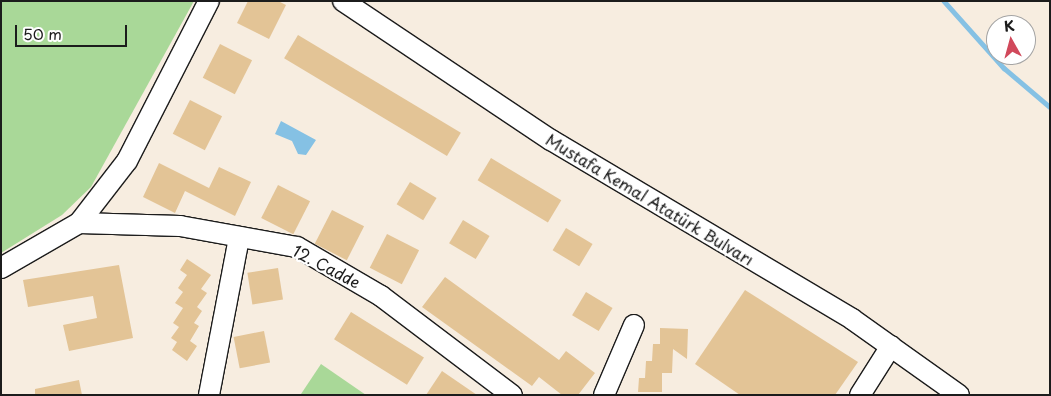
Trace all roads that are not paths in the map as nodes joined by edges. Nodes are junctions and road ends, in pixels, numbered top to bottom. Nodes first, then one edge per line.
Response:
1 (209, 1) edge
2 (343, 1) edge
3 (79, 222) junction
4 (239, 237) junction
5 (1, 268) edge
6 (634, 325) dead end
7 (890, 346) junction
8 (209, 395) edge
9 (512, 395) edge
10 (604, 395) edge
11 (860, 395) edge
12 (958, 395) edge

1 - 3 street
2 - 7 street, Mustafa Kemal Atatürk Bulvarı
3 - 4 street, 12. Cadde
3 - 5 street
4 - 8 street
4 - 9 street, 12. Cadde
6 - 10 street
7 - 11 street
7 - 12 street, Mustafa Kemal Atatürk Bulvarı

